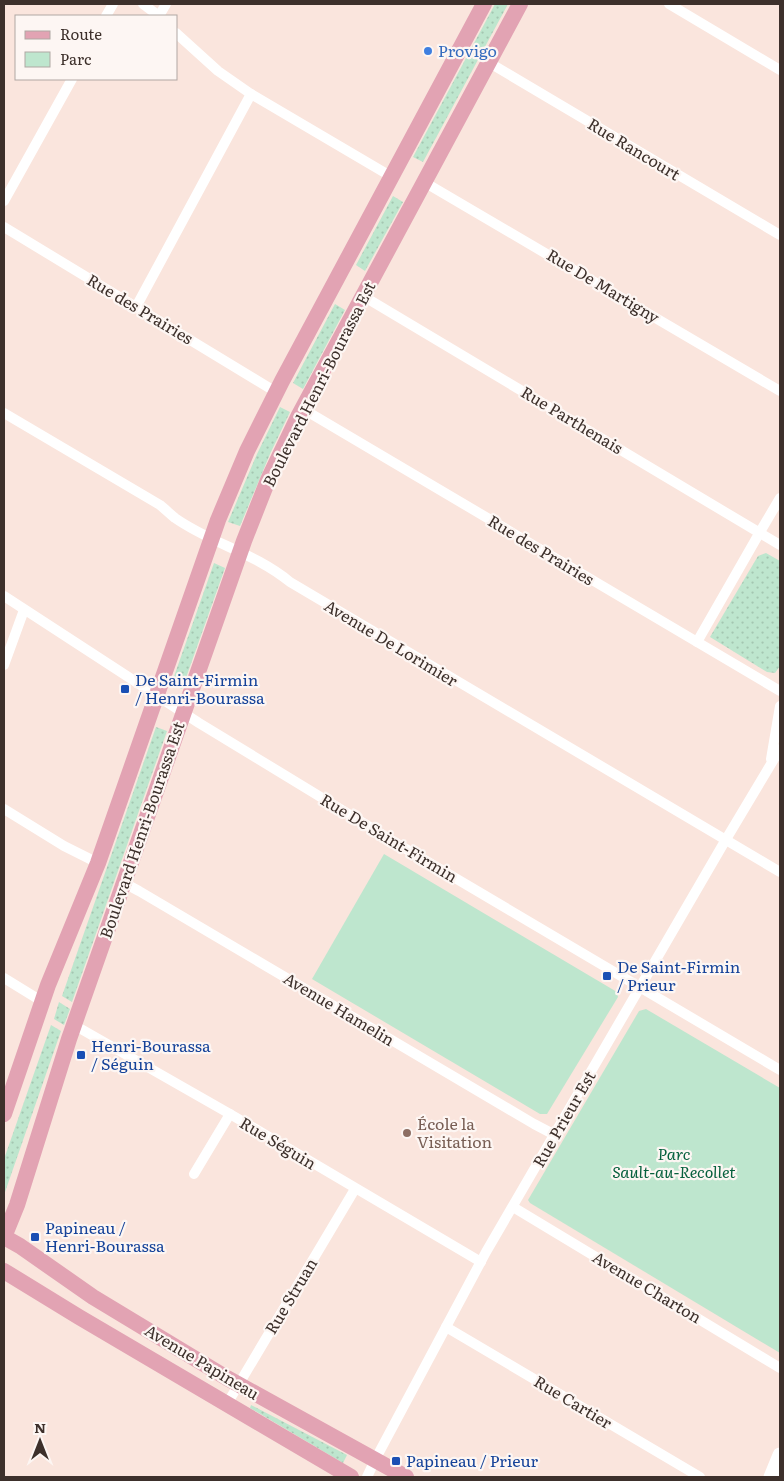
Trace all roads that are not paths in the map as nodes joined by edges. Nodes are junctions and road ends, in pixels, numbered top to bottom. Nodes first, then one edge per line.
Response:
1 (113, 4) edge
2 (144, 4) edge
3 (166, 4) edge
4 (484, 4) edge
5 (520, 4) edge
6 (669, 4) edge
7 (107, 15) edge
8 (158, 15) edge
9 (160, 15) edge
10 (178, 35) edge
11 (488, 62) junction
12 (780, 70) edge
13 (71, 80) edge
14 (251, 94) junction
15 (392, 177) junction
16 (424, 182) junction
17 (8, 183) edge
18 (4, 201) edge
19 (4, 227) edge
20 (780, 235) edge
21 (363, 296) junction
22 (136, 307) junction
23 (780, 391) edge
24 (276, 392) junction
25 (303, 409) junction
26 (4, 413) edge
27 (780, 498) edge
28 (760, 532) junction
29 (212, 539) junction
30 (780, 545) edge
31 (241, 551) junction
32 (4, 596) edge
33 (24, 610) junction
34 (697, 642) junction
35 (4, 665) edge
36 (780, 691) edge
37 (156, 696) junction
38 (780, 706) edge
39 (183, 713) junction
40 (780, 749) edge
41 (770, 765) junction
42 (780, 771) edge
43 (4, 809) edge
44 (725, 841) junction
45 (98, 863) junction
46 (780, 872) edge
47 (124, 883) junction
48 (4, 978) edge
49 (640, 988) junction
50 (43, 1002) junction
51 (74, 1025) junction
52 (780, 1070) edge
53 (4, 1114) edge
54 (230, 1114) junction
55 (555, 1135) junction
56 (194, 1174) dead end
57 (355, 1189) junction
58 (513, 1206) junction
59 (4, 1237) edge
60 (481, 1262) junction
61 (4, 1271) edge
62 (446, 1327) junction
63 (780, 1368) edge
64 (239, 1384) junction
65 (227, 1404) junction
66 (780, 1455) edge
67 (375, 1460) junction
68 (351, 1477) edge
69 (367, 1477) edge
70 (406, 1477) edge
71 (700, 1477) edge
72 (771, 1477) edge

1 - 7 street
2 - 8 street
3 - 9 street
4 - 15 main road, Boulevard Henri-Bourassa Est
5 - 11 main road, Boulevard Henri-Bourassa Est
6 - 12 street
10 - 14 street
11 - 16 main road, Boulevard Henri-Bourassa Est
11 - 20 street, Rue Rancourt
13 - 17 street
14 - 15 street
14 - 22 street
15 - 24 main road, Boulevard Henri-Bourassa Est
16 - 21 main road, Boulevard Henri-Bourassa Est
16 - 23 street, Rue De Martigny
17 - 18 street
19 - 22 street, Rue des Prairies
21 - 25 main road, Boulevard Henri-Bourassa Est
21 - 28 street, Rue Parthenais
22 - 24 street, Rue des Prairies
24 - 29 main road, Boulevard Henri-Bourassa Est
25 - 31 main road, Boulevard Henri-Bourassa Est
25 - 34 street, Rue des Prairies
26 - 29 street, Avenue De Lorimier
27 - 28 street
28 - 30 street, Rue Parthenais
28 - 34 street
29 - 31 street, Avenue De Lorimier
29 - 37 main road, Boulevard Henri-Bourassa Est
31 - 39 main road, Boulevard Henri-Bourassa Est
31 - 44 street, Avenue De Lorimier
32 - 33 street, Rue De Saint-Firmin
33 - 35 street
33 - 37 street, Rue De Saint-Firmin
34 - 36 street, Rue des Prairies
37 - 39 street, Rue De Saint-Firmin
37 - 45 main road, Boulevard Henri-Bourassa Est
38 - 41 street, Rue Prieur Est
39 - 47 main road, Boulevard Henri-Bourassa Est
39 - 49 street, Rue De Saint-Firmin
40 - 41 street, Rue Prieur Est
41 - 42 street
41 - 44 street, Rue Prieur Est
43 - 45 street
44 - 46 street, Avenue De Lorimier
44 - 49 street, Rue Prieur Est
45 - 50 main road, Boulevard Henri-Bourassa Est
47 - 51 main road, Boulevard Henri-Bourassa Est
47 - 55 street, Avenue Hamelin
48 - 50 street
49 - 52 street, Rue De Saint-Firmin
49 - 55 street, Rue Prieur Est
50 - 53 main road, Boulevard Henri-Bourassa Est
51 - 54 street, Rue Séguin
51 - 59 main road, Boulevard Henri-Bourassa Est
54 - 56 street
54 - 57 street, Rue Séguin
55 - 58 street, Rue Prieur Est
57 - 60 street, Rue Séguin
57 - 64 street, Rue Struan
58 - 60 street, Rue Prieur Est
58 - 63 street, Avenue Charton
59 - 64 main road, Avenue Papineau
60 - 62 street, Rue Prieur Est
61 - 65 main road, Avenue Papineau
62 - 67 street, Rue Prieur Est
62 - 71 street, Rue Cartier
64 - 65 street, Rue Struan
64 - 67 main road, Avenue Papineau
65 - 68 main road, Avenue Papineau
66 - 72 street
67 - 69 street, Rue Prieur Est
67 - 70 main road, Avenue Papineau

